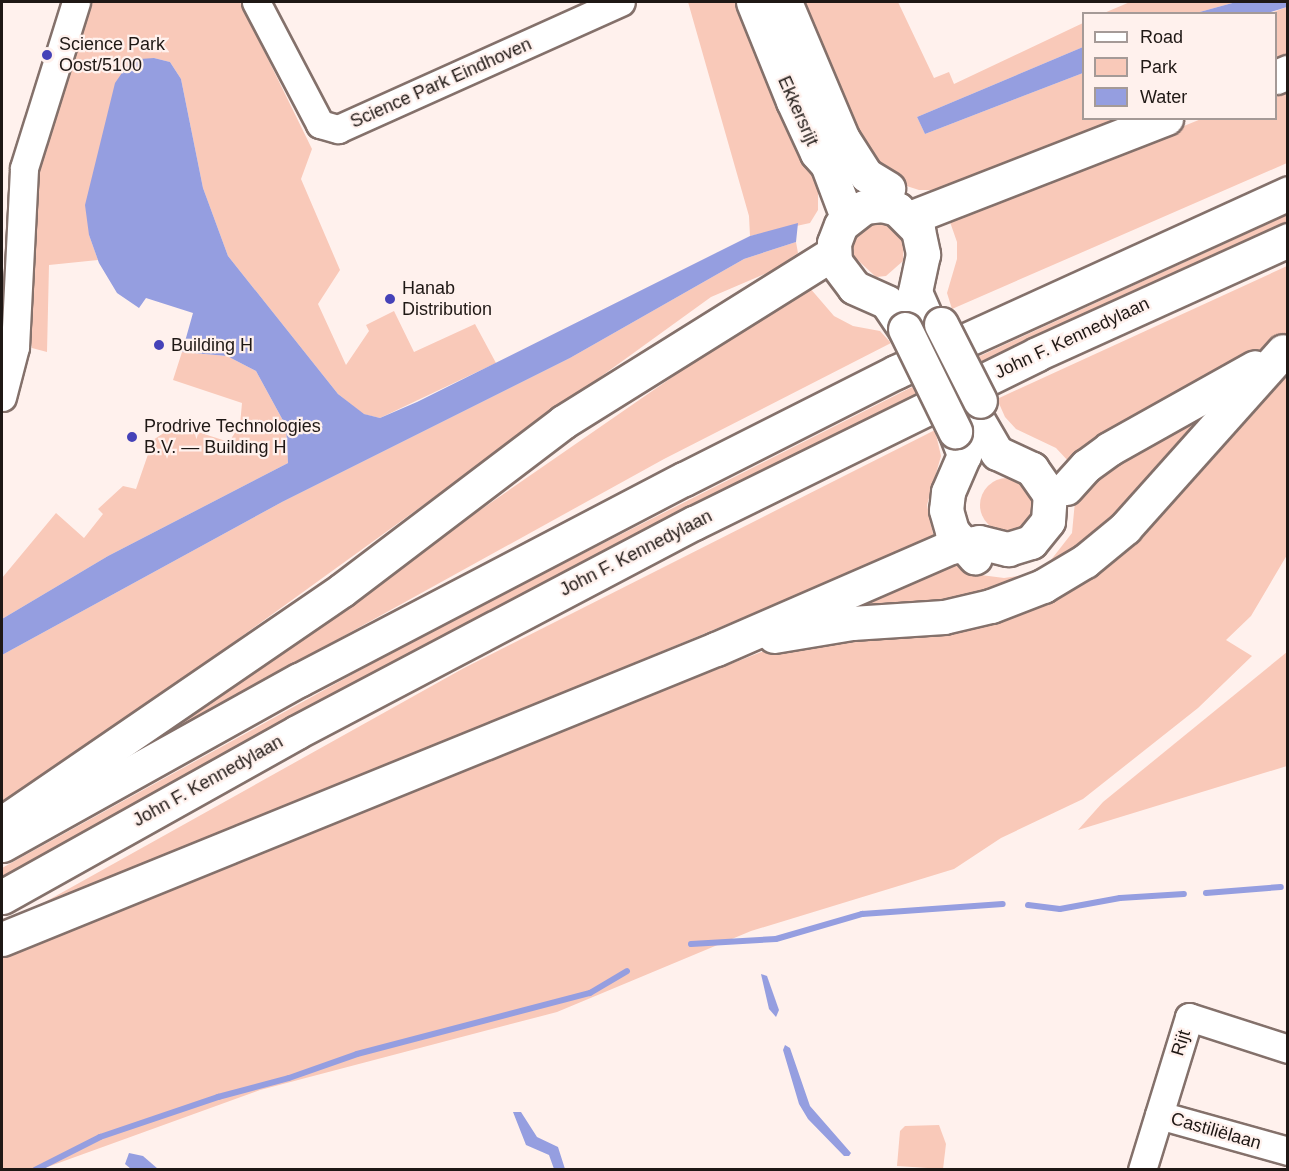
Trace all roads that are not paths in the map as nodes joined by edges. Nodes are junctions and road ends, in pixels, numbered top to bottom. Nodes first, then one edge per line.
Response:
1 (76, 2) edge
2 (256, 2) edge
3 (621, 2) edge
4 (753, 2) edge
5 (785, 2) edge
6 (1161, 120) edge
7 (830, 146) junction
8 (1287, 193) edge
9 (870, 204) junction
10 (918, 215) junction
11 (1287, 240) edge
12 (833, 253) junction
13 (777, 285) junction
14 (922, 320) junction
15 (1285, 349) edge
16 (2, 397) edge
17 (973, 422) junction
18 (1066, 488) junction
19 (960, 544) junction
20 (716, 649) junction
21 (2, 823) edge
22 (2, 845) edge
23 (2, 897) edge
24 (2, 939) edge
25 (1287, 1049) edge
26 (1159, 1115) junction
27 (1277, 1156) edge
28 (1142, 1170) edge

1 - 16 street
2 - 3 street, Science Park Eindhoven
4 - 7 main road, Ekkersrijt
5 - 7 main road, Ekkersrijt
6 - 10 main road
7 - 9 main road, Ekkersrijt
7 - 9 main road, Ekkersrijt
7 - 13 main road
8 - 22 main road
9 - 10 main road
9 - 12 main road
10 - 14 main road
11 - 23 main road, John F. Kennedylaan
12 - 13 main road
12 - 14 main road
13 - 21 main road
14 - 17 main road, bridge
15 - 18 main road
15 - 20 main road
17 - 18 main road
17 - 19 main road
17 - 19 main road
18 - 19 main road
19 - 20 main road
20 - 24 main road
25 - 26 street, Rijt
26 - 27 street, Castiliëlaan
26 - 28 street, Rijt

